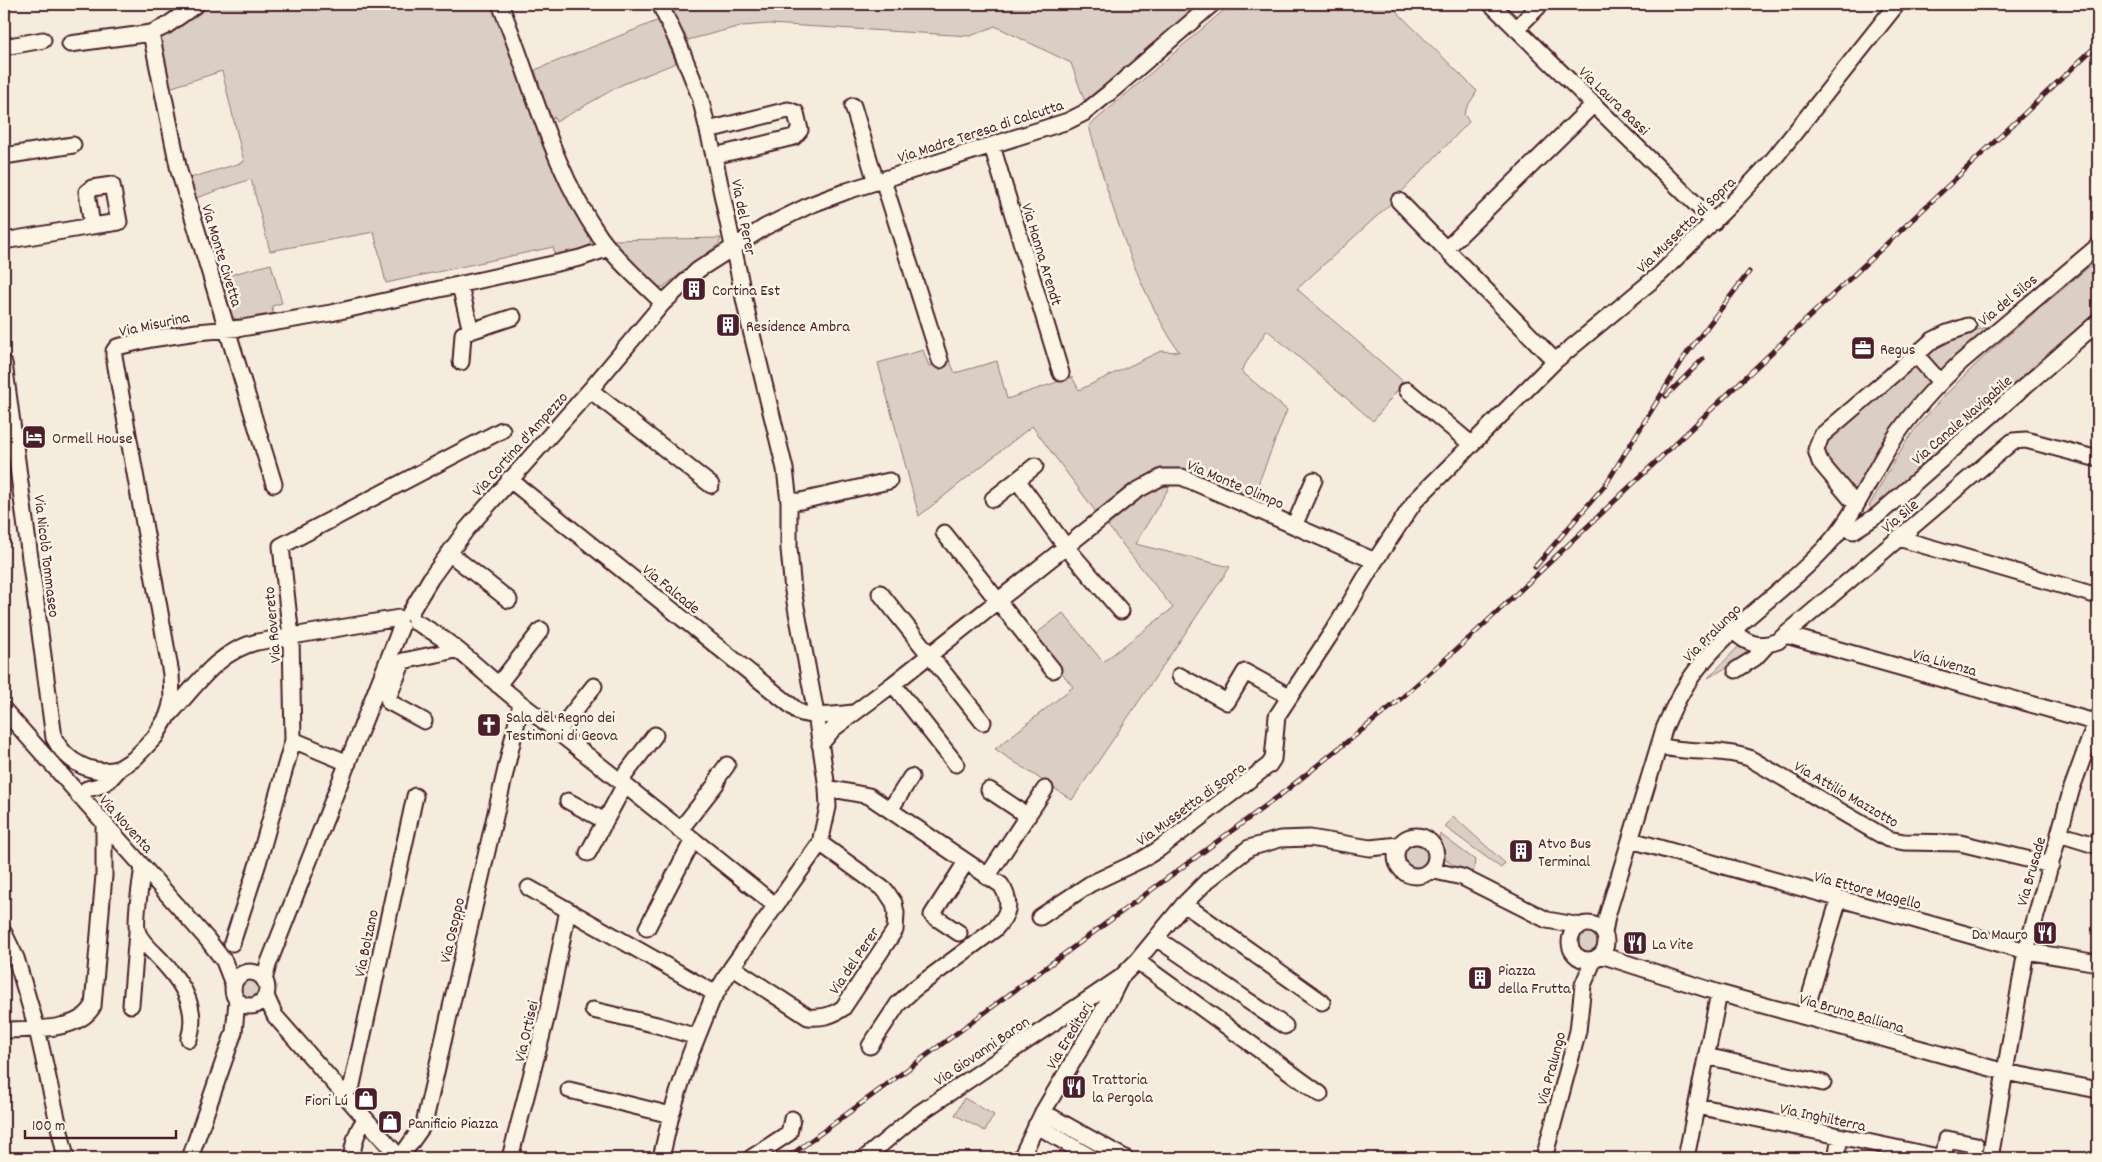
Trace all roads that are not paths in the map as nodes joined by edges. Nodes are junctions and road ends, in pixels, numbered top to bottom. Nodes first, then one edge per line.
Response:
1 (197, 4) edge
2 (500, 4) edge
3 (660, 4) edge
4 (1212, 4) edge
5 (1492, 4) edge
6 (1541, 4) edge
7 (1897, 4) edge
8 (1516, 29) junction
9 (151, 33) junction
10 (43, 40) dead end
11 (70, 44) dead end
12 (4, 47) edge
13 (1594, 104) junction
14 (853, 106) dead end
15 (708, 130) junction
16 (73, 145) dead end
17 (992, 146) junction
18 (4, 156) edge
19 (714, 156) junction
20 (880, 181) junction
21 (1399, 201) dead end
22 (1714, 222) junction
23 (92, 226) dead end
24 (4, 241) edge
25 (2098, 246) edge
26 (733, 247) junction
27 (609, 248) junction
28 (1446, 249) junction
29 (460, 286) junction
30 (663, 303) junction
31 (513, 317) dead end
32 (2098, 322) edge
33 (1968, 326) dead end
34 (228, 330) junction
35 (471, 331) junction
36 (1915, 354) junction
37 (940, 360) dead end
38 (1555, 361) junction
39 (461, 362) dead end
40 (4, 363) edge
41 (1061, 373) dead end
42 (1940, 382) junction
43 (590, 390) junction
44 (1407, 390) dead end
45 (8, 420) edge
46 (502, 430) dead end
47 (1472, 446) junction
48 (2098, 460) edge
49 (1035, 466) dead end
50 (509, 479) junction
51 (1017, 480) junction
52 (1314, 480) dead end
53 (889, 481) dead end
54 (274, 484) dead end
55 (711, 485) dead end
56 (993, 499) dead end
57 (789, 502) junction
58 (1853, 502) junction
59 (1294, 526) junction
60 (1842, 527) junction
61 (944, 533) dead end
62 (1898, 538) junction
63 (1066, 547) junction
64 (449, 553) junction
65 (1375, 561) junction
66 (880, 593) dead end
67 (2098, 596) edge
68 (509, 600) dead end
69 (998, 601) junction
70 (1121, 611) dead end
71 (406, 620) junction
72 (541, 630) dead end
73 (1734, 631) junction
74 (1786, 635) junction
75 (291, 637) junction
76 (1766, 646) junction
77 (456, 650) junction
78 (930, 655) junction
79 (212, 667) junction
80 (1053, 670) dead end
81 (1736, 670) dead end
82 (171, 674) junction
83 (1180, 676) dead end
84 (498, 684) junction
85 (893, 684) junction
86 (594, 686) dead end
87 (1289, 696) junction
88 (521, 704) junction
89 (853, 713) junction
90 (816, 714) junction
91 (6, 717) edge
92 (167, 717) junction
93 (2097, 720) edge
94 (424, 721) dead end
95 (983, 722) dead end
96 (558, 732) junction
97 (655, 735) dead end
98 (293, 740) junction
99 (820, 746) junction
100 (1659, 746) junction
101 (63, 751) junction
102 (50, 763) junction
103 (348, 763) junction
104 (956, 764) dead end
105 (727, 765) dead end
106 (85, 767) junction
107 (120, 768) junction
108 (911, 777) dead end
109 (623, 782) junction
110 (827, 788) junction
111 (1045, 789) dead end
112 (989, 790) dead end
113 (83, 792) junction
114 (415, 796) dead end
115 (568, 801) dead end
116 (890, 810) junction
117 (1028, 816) junction
118 (605, 821) junction
119 (104, 824) junction
120 (680, 830) junction
121 (2059, 834) junction
122 (119, 840) junction
123 (693, 840) junction
124 (1631, 840) junction
125 (820, 842) junction
126 (1399, 845) junction
127 (2098, 846) edge
128 (1370, 848) junction
129 (588, 853) dead end
130 (104, 855) junction
131 (966, 862) junction
132 (1397, 863) junction
133 (1433, 863) junction
134 (2051, 865) junction
135 (143, 867) junction
136 (987, 877) junction
137 (161, 888) junction
138 (529, 888) dead end
139 (140, 898) junction
140 (1612, 898) junction
141 (1839, 899) junction
142 (1184, 904) junction
143 (775, 905) junction
144 (568, 910) junction
145 (1040, 917) dead end
146 (1547, 920) junction
147 (1583, 925) junction
148 (647, 928) dead end
149 (137, 932) junction
150 (4, 933) edge
151 (959, 933) dead end
152 (1604, 933) junction
153 (1156, 938) junction
154 (232, 943) dead end
155 (1573, 949) junction
156 (2026, 951) junction
157 (1597, 957) junction
158 (1137, 962) junction
159 (2098, 963) edge
160 (732, 966) junction
161 (253, 975) junction
162 (1121, 977) junction
163 (1583, 985) junction
164 (1719, 993) junction
165 (716, 994) junction
166 (237, 1001) junction
167 (259, 1002) junction
168 (1322, 1002) dead end
169 (131, 1005) dead end
170 (593, 1010) dead end
171 (1804, 1016) junction
172 (1285, 1026) dead end
173 (37, 1029) junction
174 (4, 1030) edge
175 (234, 1032) junction
176 (697, 1037) junction
177 (189, 1039) dead end
178 (870, 1046) dead end
179 (1706, 1056) junction
180 (2005, 1072) junction
181 (1823, 1083) dead end
182 (568, 1090) dead end
183 (2098, 1090) edge
184 (1320, 1094) dead end
185 (344, 1095) junction
186 (1696, 1106) junction
187 (671, 1115) junction
188 (366, 1119) junction
189 (792, 1119) dead end
190 (1039, 1119) junction
191 (1840, 1137) junction
192 (1976, 1145) dead end
193 (66, 1158) edge
194 (190, 1158) edge
195 (351, 1158) edge
196 (400, 1158) edge
197 (510, 1158) edge
198 (661, 1158) edge
199 (751, 1158) edge
200 (865, 1158) edge
201 (1021, 1158) edge
202 (1092, 1158) edge
203 (1125, 1158) edge
204 (1544, 1158) edge
205 (1686, 1158) edge
206 (1836, 1158) edge
207 (1943, 1158) edge
208 (1990, 1158) edge

1 - 9 street
2 - 27 street
3 - 15 street, Via del Perer
4 - 17 street, Via Madre Teresa di Calcutta
5 - 8 street, Via Laura Bassi
6 - 8 street
7 - 22 street, Via Mussetta di Sopra
8 - 13 street, Via Laura Bassi
9 - 11 street
9 - 34 street, Via Monte Civetta
10 - 12 street
13 - 22 street, Via Laura Bassi
13 - 28 street
14 - 20 street
15 - 19 street, Via del Perer
15 - 19 street
16 - 18 street
17 - 20 street, Via Madre Teresa di Calcutta
17 - 41 street, Via Hanna Arendt
19 - 26 street, Via del Perer
20 - 26 street, Via Madre Teresa di Calcutta
20 - 37 street
21 - 28 street
22 - 38 street, Via Mussetta di Sopra
23 - 24 street
25 - 42 street, Via del Silos
26 - 30 street, Via Cortina d'Ampezzo
26 - 57 street, Via del Perer
27 - 29 street, Via Misurina
27 - 30 street
28 - 38 street
29 - 34 street, Via Misurina
29 - 35 street
30 - 43 street, Via Cortina d'Ampezzo
31 - 35 street
32 - 60 street, Via Canale Navigabile
33 - 36 street, Via del Silos
34 - 54 street, Via Monte Civetta
34 - 82 street, Via Misurina
35 - 39 street
36 - 42 street
36 - 58 street, Via del Silos
38 - 47 street, Via Mussetta di Sopra
40 - 45 street, Via Nicolò Tommaseo
42 - 58 street, Via del Silos
43 - 50 street, Via Cortina d'Ampezzo
43 - 55 street, Via Cortina d'Ampezzo
44 - 47 street
45 - 101 street, Via Nicolò Tommaseo
46 - 75 street, Via Rovereto
47 - 65 street, Via Mussetta di Sopra
48 - 62 street, Via Sile
49 - 51 street
50 - 64 street, Via Cortina d'Ampezzo
50 - 90 street, Via Falcade
51 - 56 street
51 - 63 street
52 - 59 street, Via Monte Olimpo
53 - 57 street
57 - 90 street, Via del Perer
58 - 60 street, Via Pralungo
59 - 63 street, Via Monte Olimpo
59 - 65 street, Via Monte Olimpo
60 - 73 street, Via Pralungo
61 - 69 street
62 - 67 street
62 - 74 street, Via Sile
63 - 69 street, Via Monte Olimpo
63 - 70 street
64 - 68 street
64 - 71 street, Via Cortina d'Ampezzo
65 - 87 street, Via Mussetta di Sopra
66 - 78 street
69 - 78 street, Via Monte Olimpo
69 - 80 street
71 - 75 street
71 - 77 street
71 - 103 street, Via Cortina d'Ampezzo
72 - 84 street
73 - 76 street
73 - 100 street, Via Pralungo
74 - 76 street, Via Sile
74 - 93 street, Via Livenza
75 - 79 street
75 - 98 street, Via Rovereto
76 - 81 street, Via Sile
77 - 84 street
77 - 94 street
78 - 85 street, Via Monte Olimpo
78 - 95 street
79 - 82 street
79 - 92 street
82 - 92 street, Via Misurina
83 - 87 street
84 - 88 street
85 - 89 street, Via Monte Olimpo
85 - 104 street
86 - 96 street
87 - 145 street, Via Mussetta di Sopra
88 - 96 street
88 - 196 street, Via Osoppo
89 - 90 street
89 - 99 street, Via Monte Olimpo
90 - 99 street, Via del Perer
91 - 102 street, Via Noventa
92 - 107 street, Via Misurina
93 - 121 street, Via Brusade
96 - 109 street
97 - 109 street
98 - 103 street
98 - 154 street, Via Rovereto
99 - 110 street, Via del Perer
100 - 124 street, Via Pralungo
100 - 134 street, Via Attilio Mazzotto
101 - 102 street
101 - 106 street
102 - 113 street, Via Noventa
103 - 161 street, Via Cortina d'Ampezzo
105 - 120 street
106 - 107 street
106 - 113 street
107 - 113 street, Via Misurina
108 - 116 street
109 - 118 street
109 - 120 street
110 - 116 street
110 - 125 street, Via del Perer
111 - 117 street
112 - 117 street
113 - 119 street, Via Noventa
114 - 185 street, Via Bolzano
115 - 118 street
116 - 131 street
117 - 136 street
118 - 129 street
119 - 122 street, Via Noventa
119 - 130 street
120 - 123 street
121 - 127 street
121 - 134 street, Via Brusade
122 - 130 street
122 - 135 street, Via Noventa
123 - 143 street
123 - 148 street
124 - 140 street, Via Pralungo
124 - 141 street, Via Ettore Magello
125 - 143 street, Via del Perer
125 - 160 street, Via del Perer
126 - 128 street, Via Ereditari
126 - 132 street
126 - 133 street, Via Ereditari
128 - 132 street, Via Ereditari
128 - 142 street, Via Ereditari
130 - 173 street
131 - 136 street
131 - 151 street
132 - 133 street, Via Ereditari
133 - 146 street, Via Ereditari
134 - 156 street, Via Brusade
135 - 137 street, Via Noventa
135 - 139 street, Via Noventa
136 - 178 street
137 - 139 street
137 - 161 street, Via Noventa
138 - 144 street
139 - 149 street, Via Noventa
140 - 147 street, Via Pralungo
140 - 152 street, Via Pralungo
141 - 156 street, Via Ettore Magello
141 - 171 street
142 - 153 street, Via Ereditari
142 - 168 street
143 - 160 street, Via del Perer
144 - 165 street
144 - 197 street, Via Ortisei
146 - 147 street, Via Ereditari
146 - 155 street, Via Ereditari
147 - 152 street
147 - 155 street, Via Pralungo
149 - 169 street, Via Noventa
149 - 177 street
150 - 173 street
152 - 157 street, Via Pralungo
153 - 158 street, Via Ereditari
153 - 172 street
155 - 157 street
155 - 163 street, Via Pralungo
156 - 159 street, Via Ettore Magello
156 - 180 street, Via Brusade
157 - 163 street, Via Pralungo
157 - 164 street, Via Bruno Balliana
158 - 162 street, Via Ereditari
158 - 184 street
160 - 165 street, Via del Perer
161 - 166 street
161 - 167 street
162 - 190 street, Via Ereditari
162 - 200 street, Via Giovanni Baron
163 - 204 street, Via Pralungo
164 - 171 street, Via Bruno Balliana
164 - 179 street
165 - 176 street, Via del Perer
166 - 167 street
166 - 175 street
167 - 175 street
167 - 185 street
170 - 176 street
171 - 180 street, Via Bruno Balliana
173 - 174 street
173 - 193 street
175 - 194 street
176 - 187 street, Via del Perer
179 - 181 street
179 - 186 street
180 - 183 street, Via Bruno Balliana
180 - 208 street, Via Brusade
182 - 187 street
185 - 188 street
186 - 191 street, Via Inghilterra
186 - 205 street
187 - 198 street, Via del Perer
188 - 195 street
188 - 196 street
189 - 199 street
190 - 201 street, Via Ereditari
190 - 202 street
190 - 203 street
191 - 206 street
191 - 207 street, Via Inghilterra
192 - 207 street, Via Inghilterra

